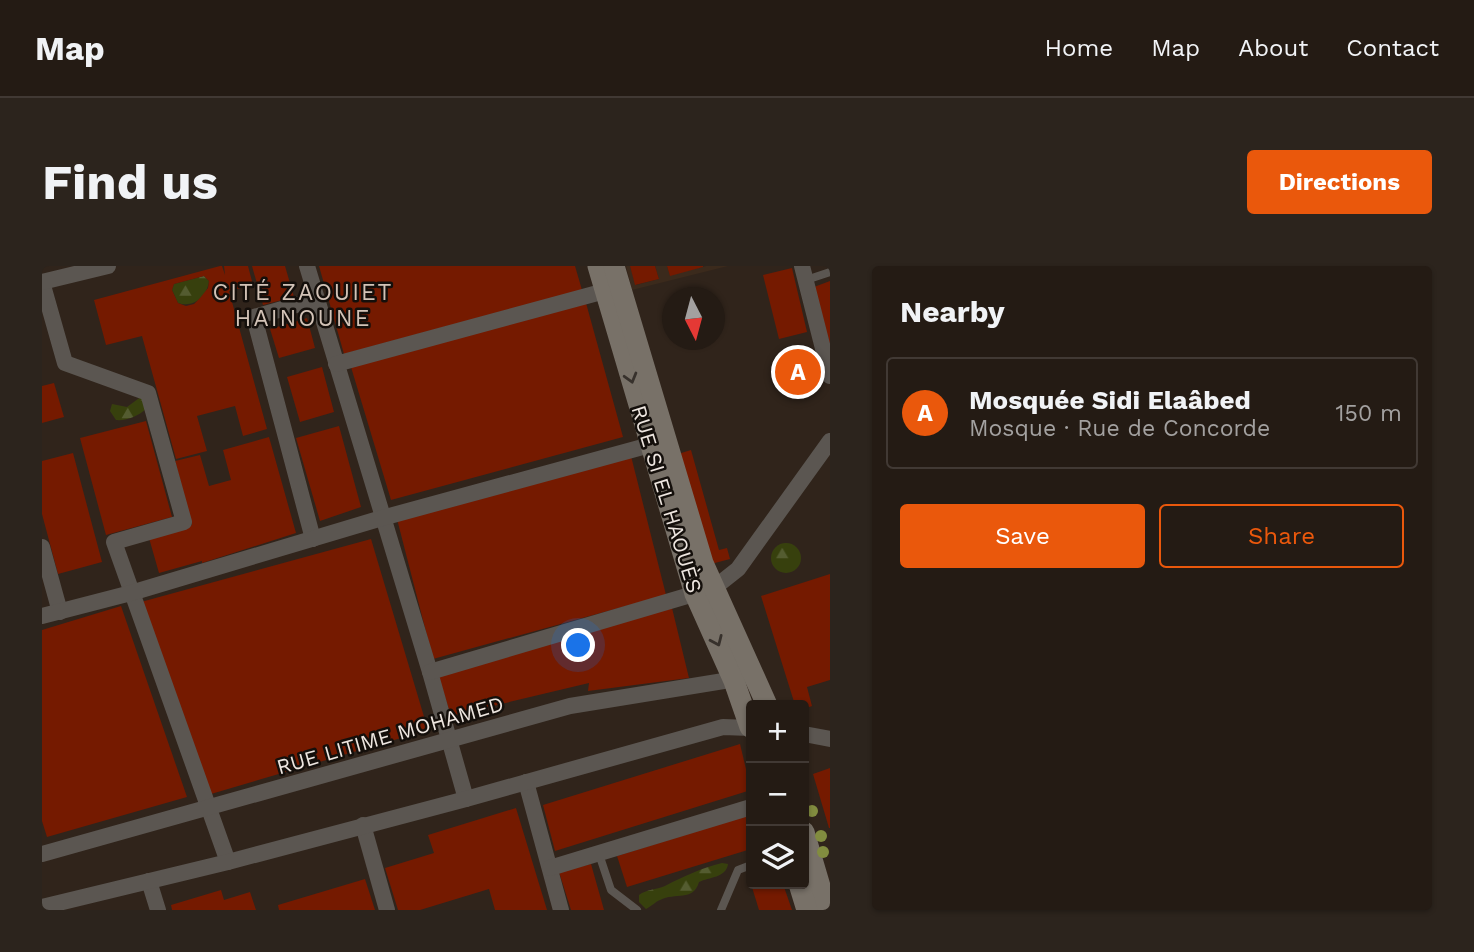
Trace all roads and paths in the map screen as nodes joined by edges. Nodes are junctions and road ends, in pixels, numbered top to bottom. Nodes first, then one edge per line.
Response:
1 (108, 266) edge
2 (307, 266) edge
3 (598, 266) edge
4 (614, 266) edge
5 (830, 272) edge
6 (804, 273) edge
7 (42, 282) edge
8 (605, 291) junction
9 (317, 299) junction
10 (336, 364) junction
11 (830, 376) edge
12 (830, 441) edge
13 (650, 445) junction
14 (382, 518) junction
15 (313, 539) junction
16 (42, 547) edge
17 (704, 591) junction
18 (131, 593) junction
19 (60, 612) junction
20 (42, 616) edge
21 (430, 672) junction
22 (744, 677) junction
23 (747, 700) edge
24 (763, 700) edge
25 (746, 729) edge
26 (809, 735) edge
27 (830, 739) edge
28 (449, 740) junction
29 (526, 782) junction
30 (466, 799) junction
31 (208, 809) junction
32 (746, 809) edge
33 (362, 825) junction
34 (809, 849) edge
35 (42, 854) edge
36 (599, 854) junction
37 (229, 862) junction
38 (746, 867) edge
39 (550, 868) junction
40 (149, 881) junction
41 (801, 889) edge
42 (42, 907) edge
43 (158, 910) edge
44 (387, 910) edge
45 (561, 910) edge
46 (637, 910) edge
47 (721, 910) edge
48 (807, 910) edge
49 (827, 910) edge

1 - 7 street
2 - 9 street
3 - 8 street, RUE SI EL HAOUÈS
4 - 17 street, RUE SI EL HAOUÈS
5 - 6 lane
6 - 11 street
7 - 18 street
8 - 10 street
8 -> 13 street, RUE SI EL HAOUÈS
9 - 10 street
9 - 15 street
10 - 14 street
12 - 17 street
13 - 14 street
13 - 17 street, RUE SI EL HAOUÈS
14 - 15 street
14 - 21 street
15 - 18 street
16 - 19 street
17 - 21 street
17 - 22 street, RUE SI EL HAOUÈS
18 - 19 street
18 - 31 street
19 - 20 street
21 - 28 street
22 - 23 street, RUE SI EL HAOUÈS
22 - 24 street, RUE SI EL HAOUÈS
22 - 28 street, RUE LITIME MOHAMED
25 - 29 street
26 - 27 street
28 - 30 street
28 - 31 street, RUE LITIME MOHAMED
29 - 30 street
29 - 39 street
30 - 33 street
31 - 35 street, RUE LITIME MOHAMED
31 - 37 street
32 - 36 street
33 - 37 street
33 - 44 street
34 - 49 street
36 - 39 street
36 - 46 lane
37 - 40 street
38 - 47 lane
39 - 45 street
40 - 42 street
40 - 43 street
41 - 48 street

